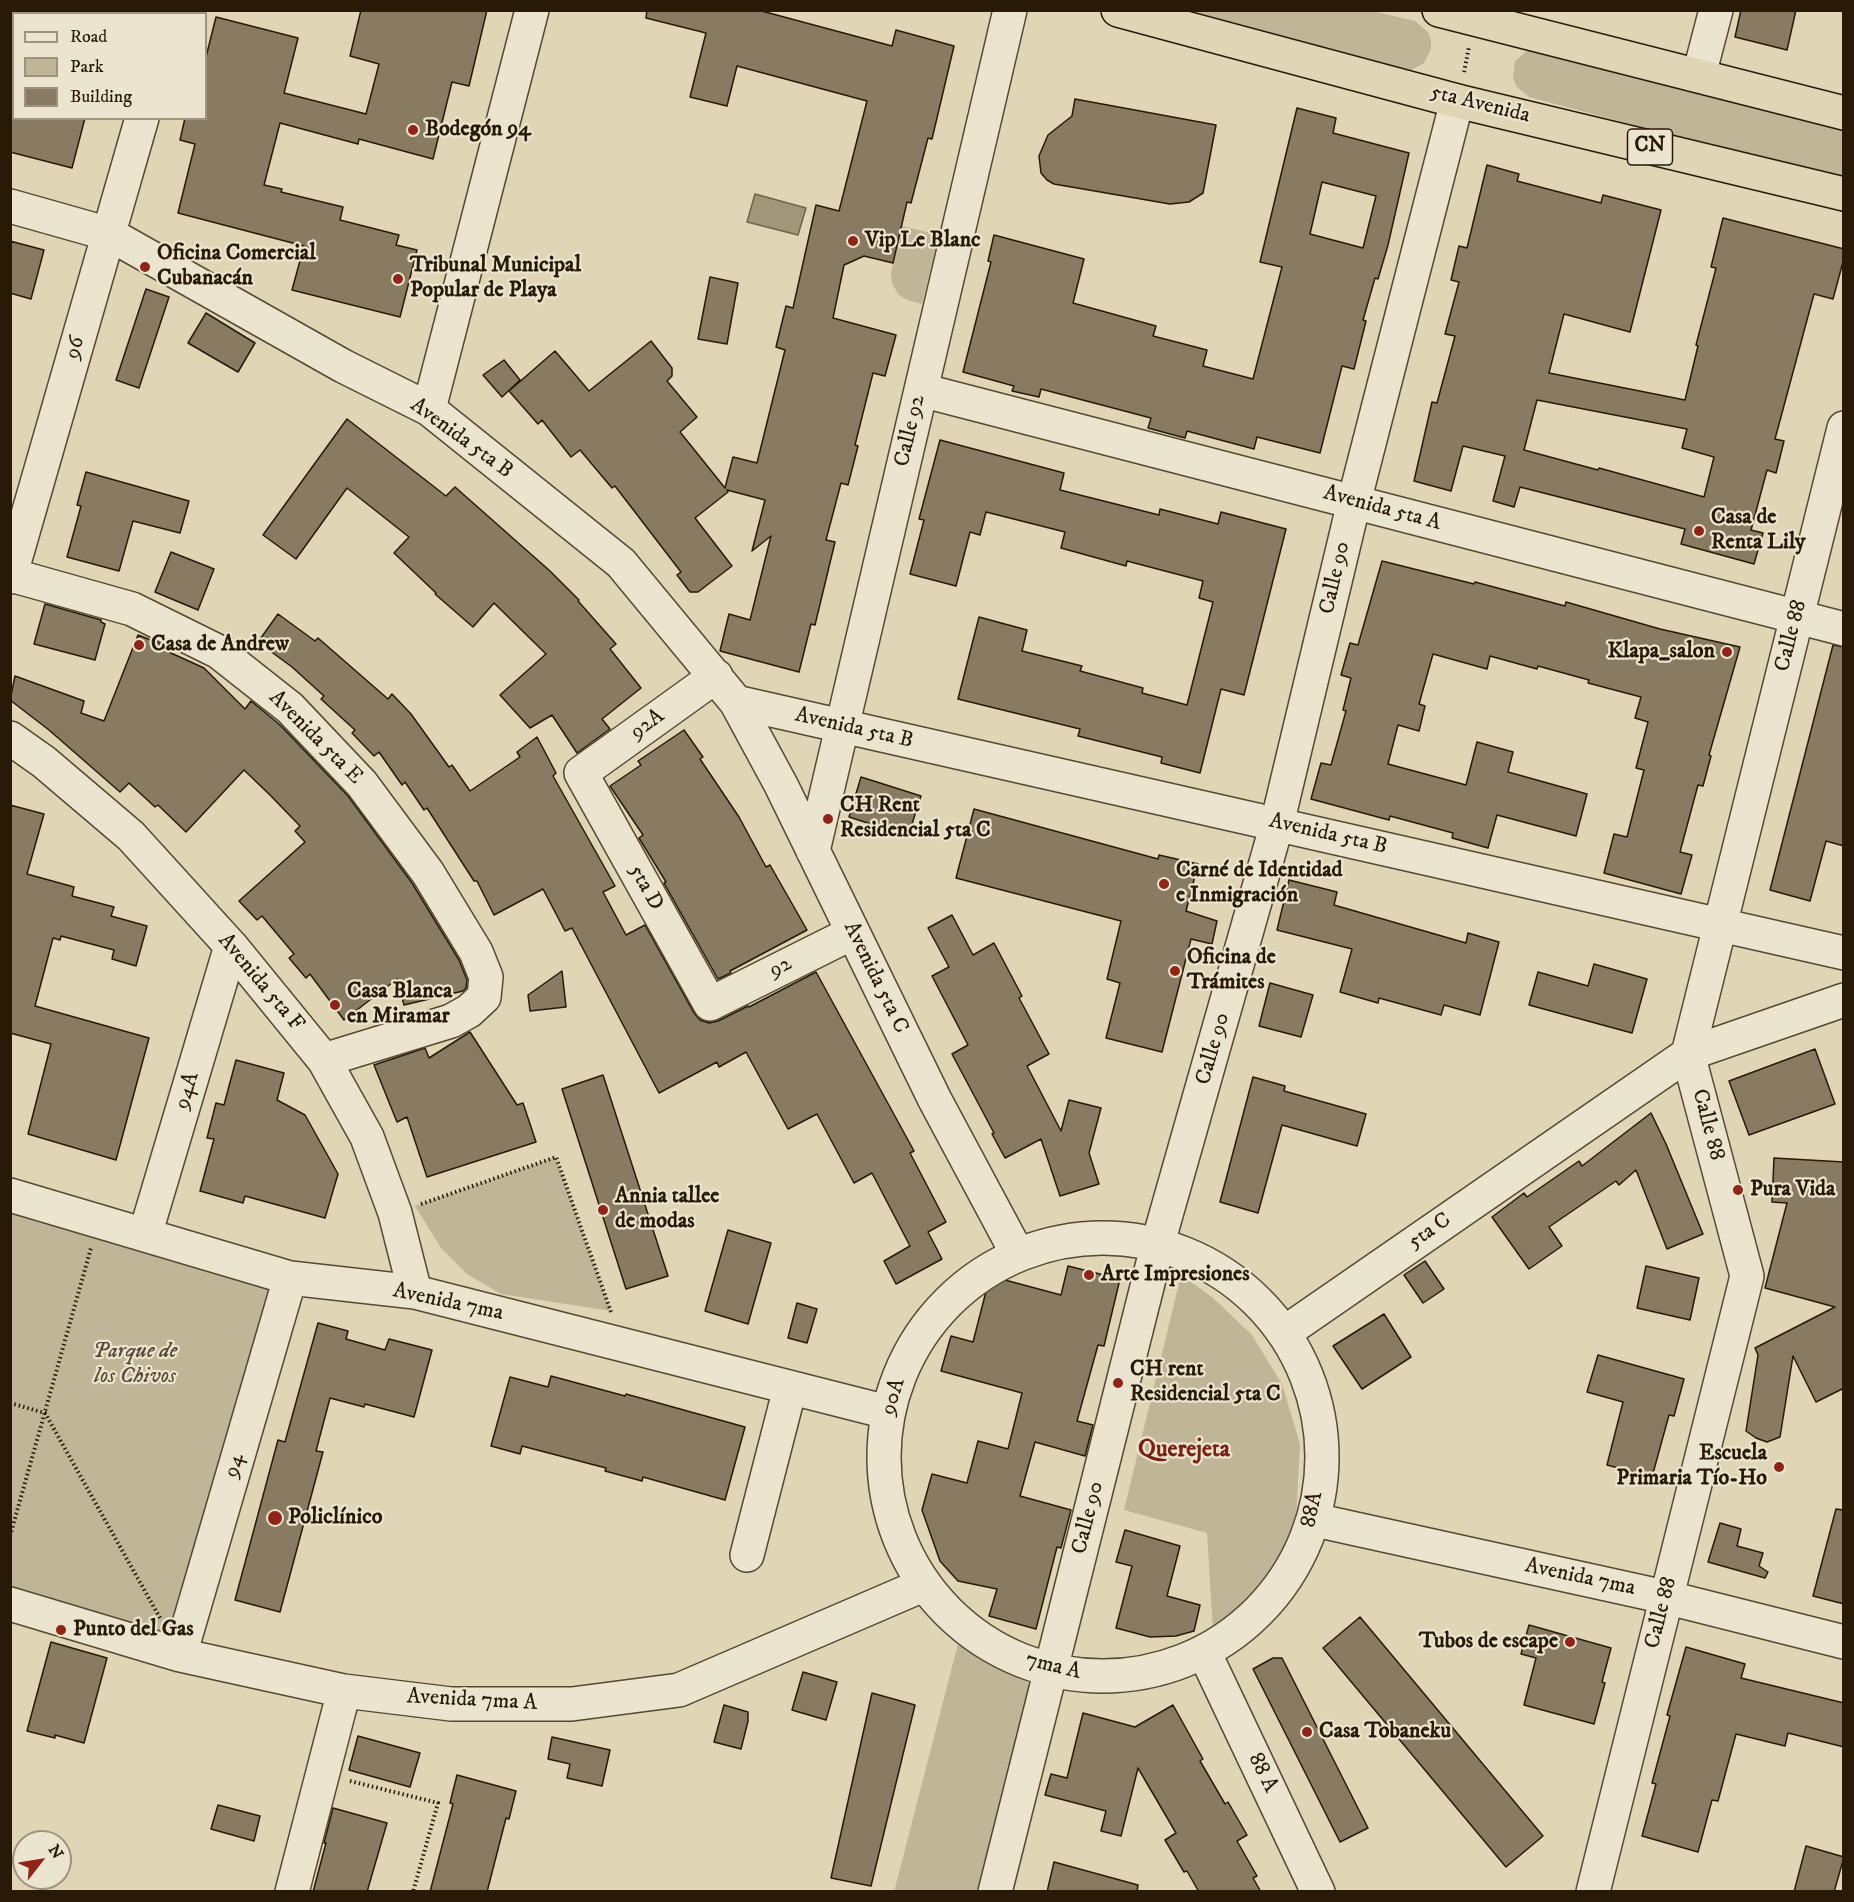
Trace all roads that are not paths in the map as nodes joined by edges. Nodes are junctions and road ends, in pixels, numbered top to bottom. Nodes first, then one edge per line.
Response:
1 (532, 10) edge
2 (1010, 10) edge
3 (1118, 10) edge
4 (1439, 10) edge
5 (1716, 10) edge
6 (1476, 15) edge
7 (1699, 75) junction
8 (1457, 100) junction
9 (1844, 113) edge
10 (141, 120) edge
11 (1844, 194) edge
12 (10, 206) edge
13 (109, 234) junction
14 (921, 390) junction
15 (429, 409) junction
16 (1844, 428) edge
17 (1354, 502) junction
18 (11, 576) edge
19 (1797, 617) junction
20 (1844, 629) edge
21 (716, 676) junction
22 (736, 702) junction
23 (842, 726) junction
24 (10, 738) edge
25 (581, 773) joint
26 (1277, 824) junction
27 (813, 851) junction
28 (1719, 924) junction
29 (852, 933) junction
30 (231, 946) junction
31 (1844, 953) edge
32 (1844, 1000) edge
33 (710, 1004) joint
34 (1688, 1054) junction
35 (324, 1060) junction
36 (10, 1195) edge
37 (145, 1235) junction
38 (1158, 1243) junction
39 (1017, 1253) junction
40 (290, 1278) junction
41 (415, 1292) junction
42 (1284, 1333) junction
43 (790, 1388) junction
44 (887, 1412) junction
45 (1315, 1520) junction
46 (747, 1555) dead end
47 (923, 1585) junction
48 (1665, 1597) junction
49 (10, 1604) edge
50 (1844, 1642) edge
51 (1205, 1654) junction
52 (180, 1655) junction
53 (1050, 1671) junction
54 (344, 1691) junction
55 (292, 1892) edge
56 (995, 1892) edge
57 (1318, 1892) edge
58 (1593, 1892) edge

1 - 15 street
2 - 14 street, Calle 92
3 - 8 highway, 5ta Avenida / CN
4 - 6 highway
5 - 7 street
6 - 7 highway
7 - 9 highway
8 - 11 highway, 5ta Avenida / CN
8 - 17 street, Calle 90
10 - 13 street, 96
12 - 13 street, Avenida 5ta B
13 - 15 street, Avenida 5ta B
13 - 18 street, 96
14 - 17 street, Avenida 5ta A
14 - 23 street, Calle 92
15 - 21 street, Avenida 5ta B
16 - 19 street, Calle 88
17 - 19 street, Avenida 5ta A
17 - 26 street, Calle 90
18 - 35 street, Avenida 5ta E
19 - 20 street, Avenida 5ta A
19 - 28 street, Calle 88
21 - 22 street, Avenida 5ta B
21 - 25 street, 92A
22 - 23 street, Avenida 5ta B
22 - 27 street, Avenida 5ta C
23 - 26 street, Avenida 5ta B
23 - 27 street, Calle 92
24 - 30 street, Avenida 5ta F
25 - 33 street, 5ta D
26 - 28 street, Avenida 5ta B
26 - 38 street, Calle 90
27 - 29 street, Avenida 5ta C
28 - 31 street, Avenida 5ta B
28 - 34 street, Calle 88
29 - 33 street, 92
29 - 39 street, Avenida 5ta C
30 - 35 street, Avenida 5ta F
30 - 37 street, 94A
32 - 34 street, 5ta C
34 - 42 street, 5ta C
34 - 48 street, Calle 88
35 - 41 street, Avenida 5ta F
36 - 37 street, Avenida 7ma
37 - 40 street, Avenida 7ma
38 - 39 street
38 - 42 street
38 - 53 street, Calle 90
39 - 44 street, 90A
40 - 41 street, Avenida 7ma
40 - 52 street, 94
41 - 43 street, Avenida 7ma
42 - 45 street, 88A
43 - 44 street, Avenida 7ma
43 - 46 street
44 - 47 street, 90A
45 - 48 street, Avenida 7ma
45 - 51 street, 88A
47 - 53 street, 7ma A
47 - 54 street, Avenida 7ma A
48 - 50 street, Avenida 7ma
48 - 58 street, Calle 88
49 - 52 street, Avenida 7ma A
51 - 53 street, 7ma A
51 - 57 street, 88 A
52 - 54 street, Avenida 7ma A
53 - 56 street, Calle 90
54 - 55 street

